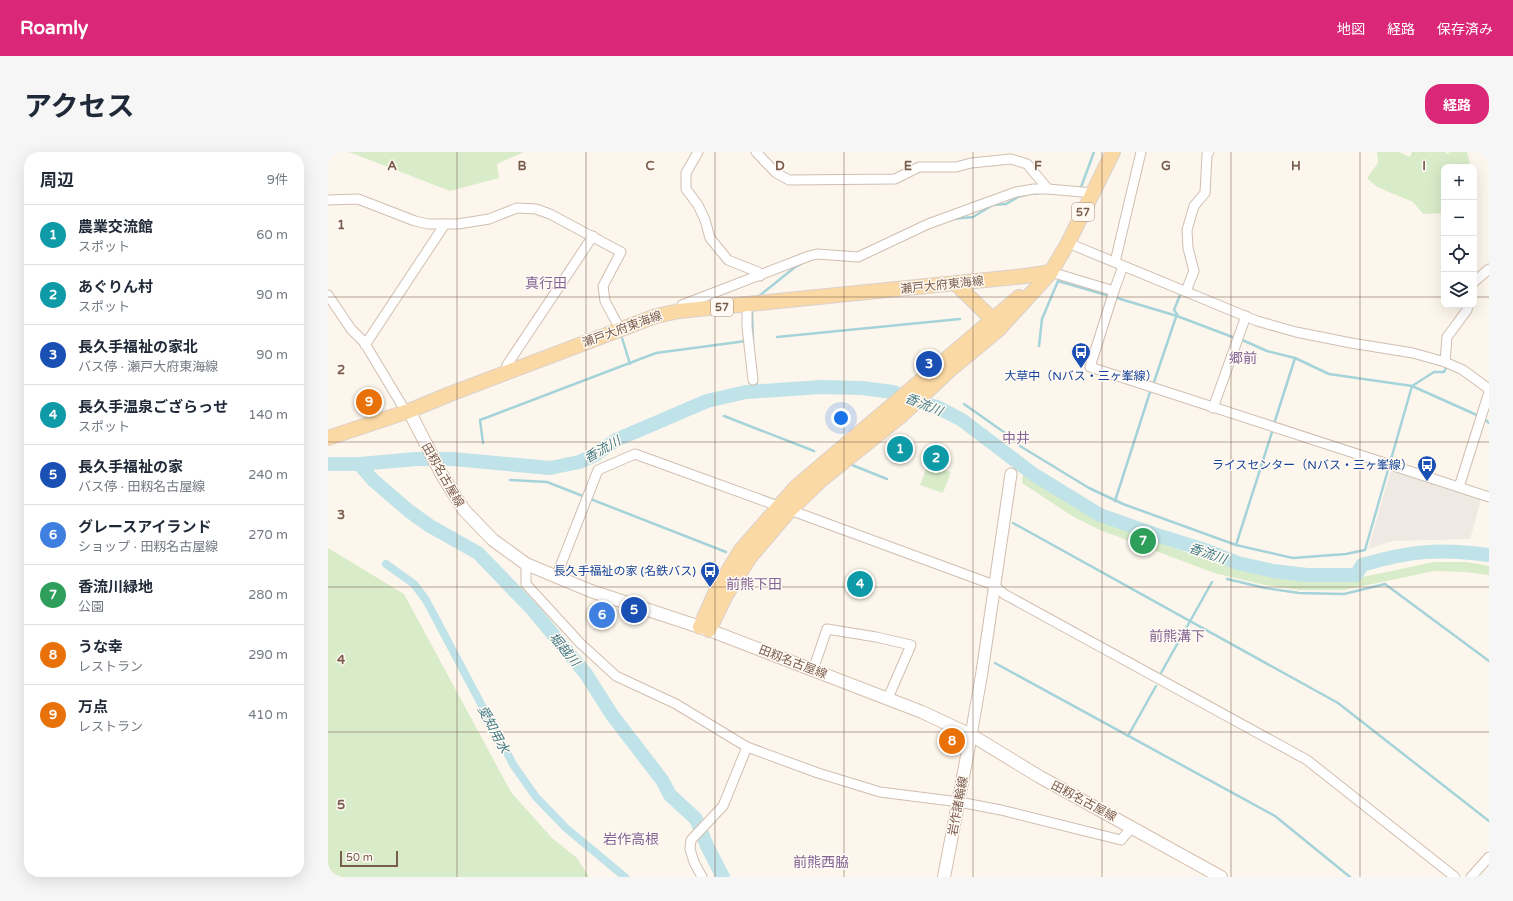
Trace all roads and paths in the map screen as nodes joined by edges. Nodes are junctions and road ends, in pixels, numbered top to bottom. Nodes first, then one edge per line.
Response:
1 (697, 152) edge
2 (756, 152) edge
3 (1113, 152) edge
4 (1141, 152) edge
5 (1204, 153) edge
6 (1048, 188) junction
7 (1093, 192) junction
8 (328, 200) edge
9 (445, 224) junction
10 (593, 236) junction
11 (1068, 243) junction
12 (1119, 264) junction
13 (1489, 269) edge
14 (1051, 272) junction
15 (760, 276) junction
16 (1477, 279) edge
17 (955, 283) junction
18 (1114, 291) junction
19 (1186, 291) junction
20 (328, 295) edge
21 (747, 304) junction
22 (1467, 308) edge
23 (679, 311) junction
24 (1246, 316) junction
25 (992, 318) junction
26 (620, 329) junction
27 (366, 345) junction
28 (1445, 362) junction
29 (505, 373) junction
30 (753, 380) dead end
31 (922, 388) junction
32 (1489, 389) edge
33 (1489, 392) edge
34 (1213, 408) junction
35 (409, 411) junction
36 (328, 438) edge
37 (1011, 474) dead end
38 (1459, 487) junction
39 (1489, 497) edge
40 (784, 508) junction
41 (526, 564) junction
42 (556, 577) junction
43 (994, 585) junction
44 (704, 628) junction
45 (813, 670) junction
46 (888, 698) junction
47 (971, 735) junction
48 (748, 747) junction
49 (959, 802) junction
50 (1132, 827) junction
51 (1489, 857) edge
52 (702, 877) edge
53 (944, 877) edge
54 (1221, 877) edge
55 (1455, 877) edge
56 (1470, 877) edge

1 - 15 street
2 - 6 street
3 - 7 main road, 57
4 - 12 street
5 - 19 street
6 - 7 street
6 - 15 street
7 - 11 main road, 57
8 - 9 street
9 - 10 street
9 - 27 street
10 - 26 street
10 - 29 street
11 - 12 street
11 - 14 main road, 57
12 - 18 street
12 - 19 street
13 - 16 street
14 - 17 main road, 瀬戸大府東海線 / 57
14 - 18 street
14 - 25 main road, 57
14 - 31 main road, 57
15 - 23 street
17 - 21 main road, 瀬戸大府東海線 / 57
17 - 25 main road
18 - 34 street
19 - 24 street
20 - 27 street
21 - 23 main road, 瀬戸大府東海線 / 57
21 - 30 street
22 - 28 street
23 - 26 main road, 瀬戸大府東海線 / 57
24 - 28 street
24 - 34 street
25 - 31 main road, 57
26 - 29 main road, 瀬戸大府東海線 / 57
27 - 35 street
28 - 32 street
29 - 35 main road, 瀬戸大府東海線 / 57
31 - 40 main road, 57
31 - 40 main road, 57
33 - 38 street
34 - 38 street
35 - 36 main road, 瀬戸大府東海線 / 57
35 - 41 main road, 田籾名古屋線
37 - 43 street
38 - 39 street
40 - 42 street
40 - 43 street
40 - 44 main road, 57
41 - 42 main road, 田籾名古屋線
41 - 48 street
42 - 44 main road, 田籾名古屋線
43 - 47 street
43 - 55 street
44 - 45 main road, 田籾名古屋線
45 - 46 main road, 田籾名古屋線
45 - 46 street
46 - 47 main road, 田籾名古屋線
47 - 49 main road, 岩作諸輪線
47 - 50 main road, 田籾名古屋線
48 - 49 street
48 - 52 street
49 - 50 street
49 - 53 main road, 岩作諸輪線
50 - 54 main road, 田籾名古屋線
51 - 56 street

